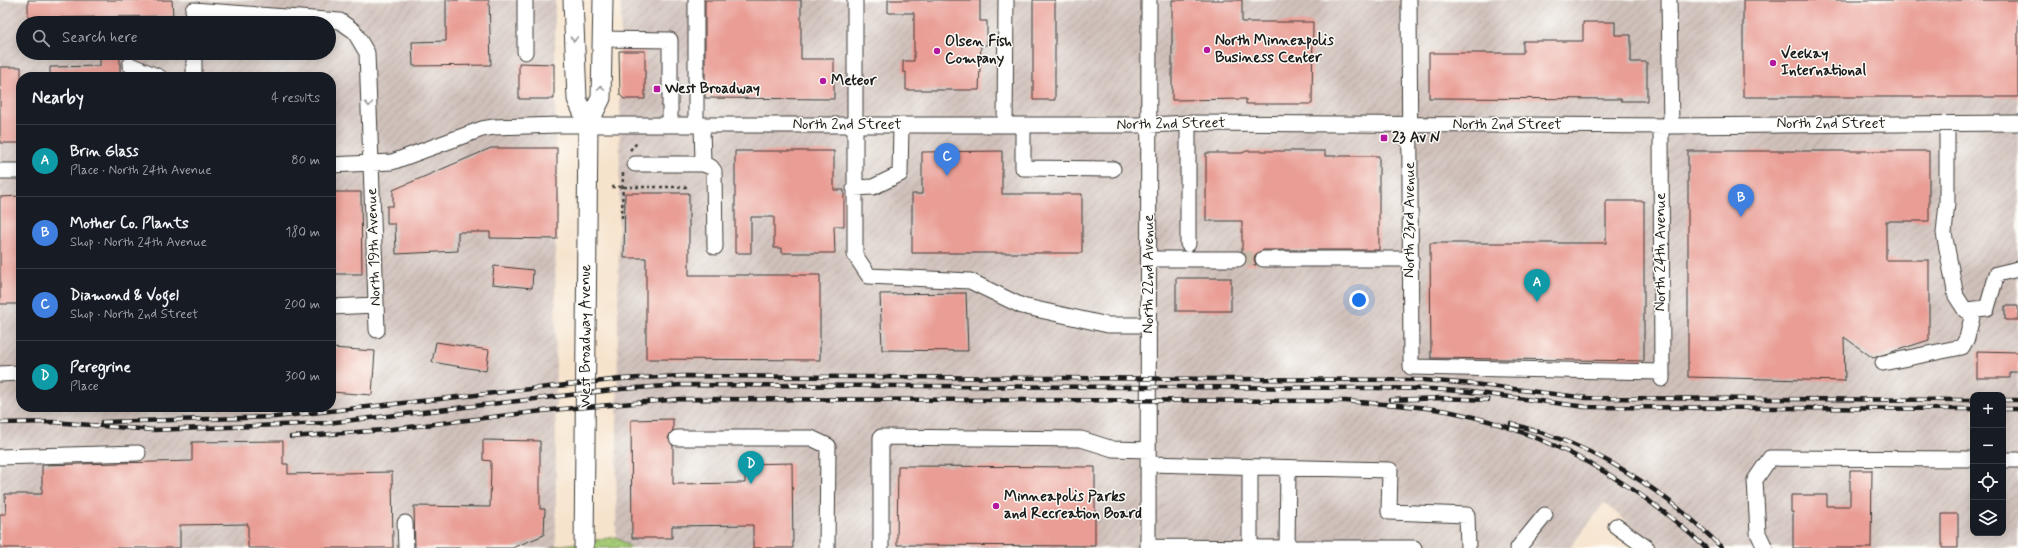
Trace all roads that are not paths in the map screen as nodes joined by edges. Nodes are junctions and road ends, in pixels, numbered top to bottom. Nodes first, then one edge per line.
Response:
1 (525, 0) edge
2 (573, 0) edge
3 (603, 0) edge
4 (696, 0) edge
5 (855, 0) edge
6 (1006, 0) edge
7 (1149, 0) edge
8 (1409, 0) edge
9 (1669, 0) edge
10 (193, 11) edge
11 (266, 16) edge
12 (336, 21) edge
13 (601, 39) junction
14 (525, 52) dead end
15 (194, 60) edge
16 (130, 65) dead end
17 (147, 72) edge
18 (194, 72) edge
19 (1188, 123) junction
20 (2018, 123) edge
21 (588, 124) junction
22 (1410, 124) junction
23 (1947, 124) junction
24 (670, 125) junction
25 (699, 125) junction
26 (1005, 125) junction
27 (1023, 125) junction
28 (1149, 125) junction
29 (854, 126) junction
30 (901, 126) junction
31 (1666, 126) junction
32 (629, 160) road end
33 (372, 164) junction
34 (703, 164) junction
35 (336, 165) edge
36 (1113, 169) dead end
37 (0, 171) edge
38 (16, 171) edge
39 (854, 188) junction
40 (1188, 244) dead end
41 (715, 247) dead end
42 (1149, 259) junction
43 (1238, 259) tunnel mouth
44 (1263, 259) tunnel mouth
45 (1411, 259) junction
46 (2018, 269) edge
47 (376, 305) junction
48 (336, 307) edge
49 (1974, 309) junction
50 (1149, 325) junction
51 (377, 330) dead end
52 (1884, 363) dead end
53 (1411, 367) joint
54 (16, 373) edge
55 (0, 374) edge
56 (677, 438) dead end
57 (138, 453) dead end
58 (0, 457) edge
59 (1148, 457) junction
60 (1970, 459) edge
61 (2006, 460) edge
62 (2018, 460) edge
63 (1250, 467) junction
64 (1288, 468) junction
65 (1545, 515) dead end
66 (405, 523) dead end
67 (1616, 526) dead end
68 (406, 548) edge
69 (584, 548) edge
70 (826, 548) edge
71 (880, 548) edge
72 (1148, 548) edge
73 (1250, 548) edge
74 (1287, 548) edge
75 (1414, 548) edge
76 (1468, 548) edge
77 (1518, 548) edge
78 (1647, 548) edge
79 (1765, 548) edge

1 - 14 street
2 -> 21 main road, West Broadway Avenue
3 - 13 main road, West Broadway Avenue
4 - 25 street
5 - 29 street
6 - 26 street
7 - 28 street, North 22nd Avenue
8 - 22 street, North 23rd Avenue
9 - 31 street, North 24th Avenue
10 -> 11 street, North 19th Avenue
12 -> 33 street, North 19th Avenue
21 -> 13 main road, West Broadway Avenue
13 - 24 street
15 - 18 street
16 - 17 street
19 - 22 street, North 2nd Street
19 - 28 street, North 2nd Street
19 - 40 street
20 - 23 street, North 2nd Street
21 - 24 street, North 2nd Street
21 - 33 street, North 2nd Street
21 - 69 main road, West Broadway Avenue
22 - 31 street, North 2nd Street
22 - 45 street, North 23rd Avenue
23 - 31 street, North 2nd Street
23 - 49 street
24 - 25 street, North 2nd Street
25 - 29 street, North 2nd Street
25 - 34 street
26 - 27 street, North 2nd Street
26 - 30 street, North 2nd Street
27 - 28 street, North 2nd Street
27 - 36 street
28 - 42 street, North 22nd Avenue
29 - 30 street, North 2nd Street
29 - 39 street
30 - 39 street
31 - 53 street, North 24th Avenue
32 - 34 street
33 - 35 street, North 2nd Street
33 - 47 street, North 19th Avenue
34 - 41 street
37 - 38 street
39 - 50 street
42 - 43 street
42 - 50 street, North 22nd Avenue
44 - 45 street
45 - 53 street, North 23rd Avenue
46 - 49 street
47 - 48 street
47 - 51 street, North 19th Avenue
49 - 52 street
50 - 59 street, North 22nd Avenue
54 - 55 street
56 - 70 street
57 - 58 street
59 - 63 street
59 - 71 street
59 - 72 street, North 22nd Avenue
60 - 79 street
61 - 62 street
63 - 64 street
63 - 73 street
64 - 74 street
64 - 76 street
65 - 77 street
66 - 68 street
67 - 78 street
72 - 73 street
73 - 74 street
74 - 75 street

